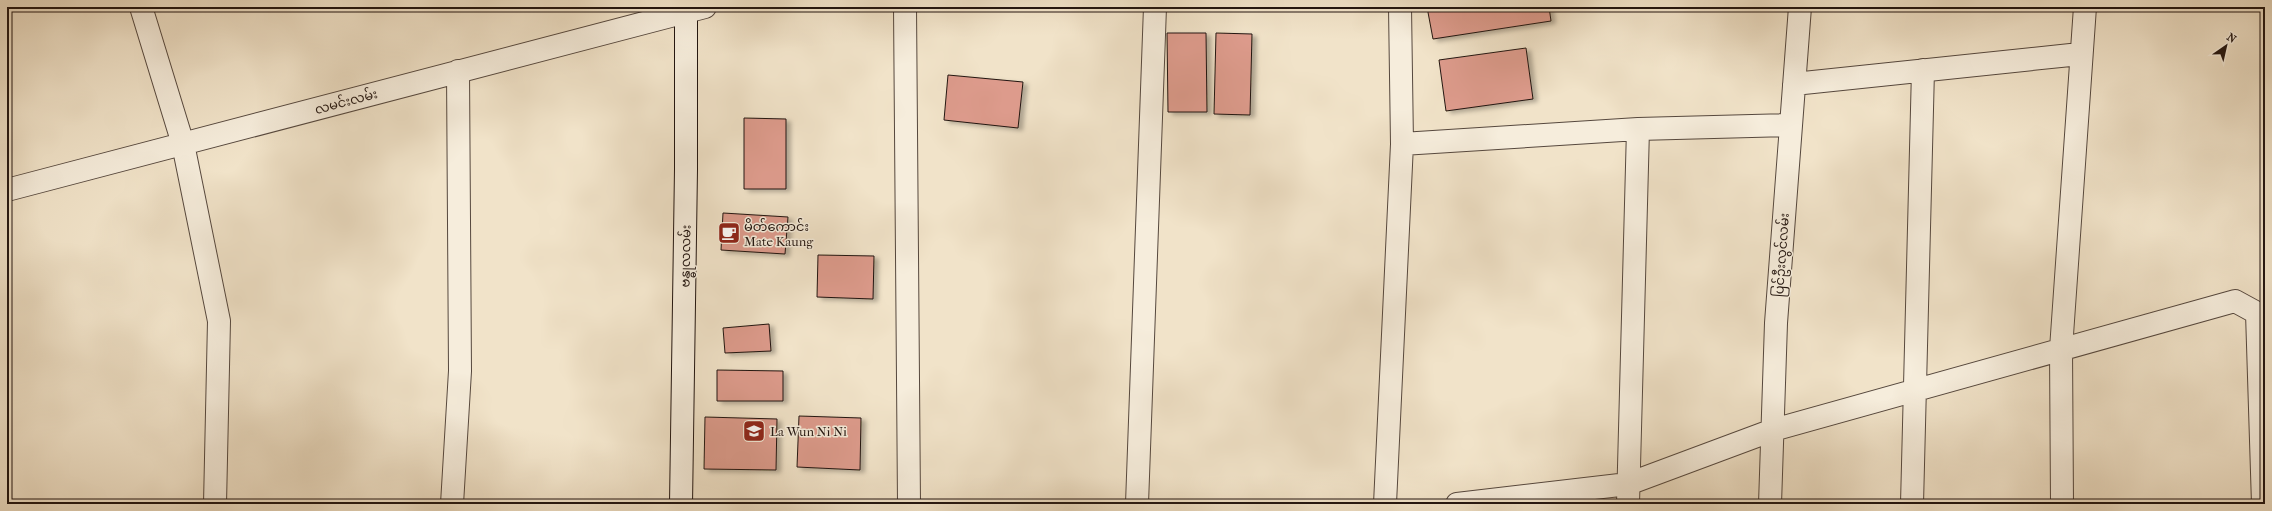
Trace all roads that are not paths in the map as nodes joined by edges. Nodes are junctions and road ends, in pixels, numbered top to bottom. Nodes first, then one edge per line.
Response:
1 (141, 7) edge
2 (905, 7) edge
3 (1155, 7) edge
4 (1400, 7) edge
5 (1800, 7) edge
6 (2085, 7) edge
7 (692, 9) edge
8 (2080, 54) junction
9 (1923, 70) junction
10 (458, 71) junction
11 (1794, 84) junction
12 (1791, 125) junction
13 (1638, 129) junction
14 (183, 144) junction
15 (1402, 144) junction
16 (7, 190) edge
17 (2061, 349) junction
18 (1915, 390) junction
19 (1773, 430) junction
20 (1628, 494) edge
21 (215, 504) edge
22 (452, 504) edge
23 (681, 504) edge
24 (909, 504) edge
25 (1137, 504) edge
26 (1385, 504) edge
27 (1457, 504) edge
28 (1770, 504) edge
29 (1912, 504) edge
30 (2062, 504) edge
31 (2263, 504) edge

1 - 14 street
2 - 24 street
3 - 25 street
4 - 15 street
5 - 11 street, ပြင်ဦးလွင်လမ်း
6 - 8 street
7 - 10 street, လမင်းလမ်း
7 - 23 street, ဗန္ဓုလလမ်း
8 - 9 street
8 - 17 street
9 - 11 street
9 - 18 street
10 - 14 street, လမင်းလမ်း
10 - 22 street
11 - 12 street, ပြင်ဦးလွင်လမ်း
12 - 13 street
12 - 19 street, ပြင်ဦးလွင်လမ်း
13 - 15 street
13 - 20 street
14 - 16 street, လမင်းလမ်း
14 - 21 street
15 - 26 street
17 - 18 street
17 - 30 street
17 - 31 street
18 - 19 street
18 - 29 street
19 - 20 street
19 - 28 street, ပြင်ဦးလွင်လမ်း
20 - 27 street

